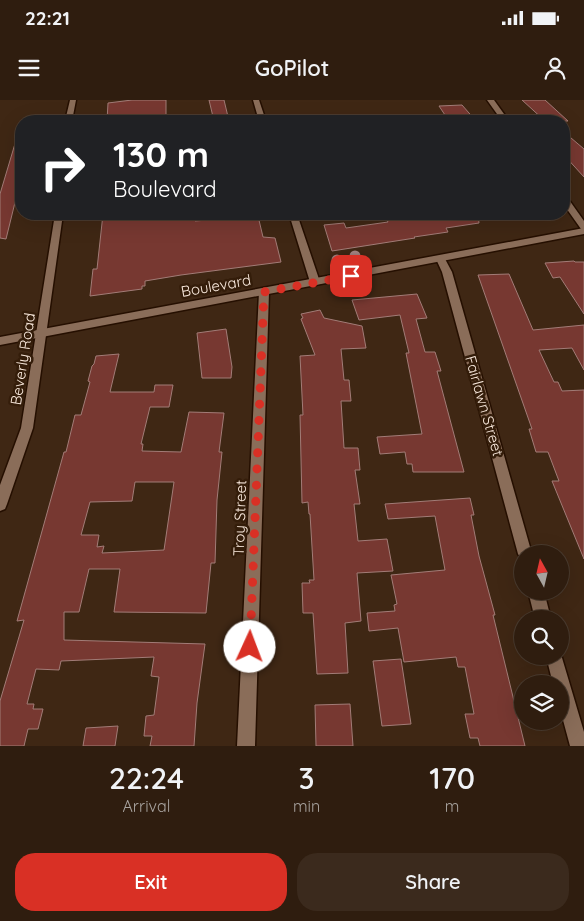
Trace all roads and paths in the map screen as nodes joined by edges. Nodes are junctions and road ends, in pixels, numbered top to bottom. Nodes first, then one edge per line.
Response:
1 (73, 100) edge
2 (256, 100) edge
3 (490, 100) edge
4 (69, 115) edge
5 (261, 115) edge
6 (501, 115) edge
7 (570, 208) edge
8 (58, 220) edge
9 (295, 220) edge
10 (584, 229) edge
11 (441, 259) junction
12 (315, 282) junction
13 (264, 292) junction
14 (42, 333) junction
15 (0, 341) edge
16 (0, 504) edge
17 (523, 545) edge
18 (556, 665) edge
19 (246, 746) edge
20 (579, 746) edge

1 - 4 street
2 - 5 street
3 - 6 street
7 - 10 street
8 - 14 street, Beverly Road
9 - 12 street
10 - 11 street, Boulevard
11 - 12 street, Boulevard
11 - 17 street, Fairlawn Street
12 - 13 street, Boulevard
13 - 14 street, Boulevard
13 - 19 street, Troy Street
14 - 15 street, Boulevard
14 - 16 street, Beverly Road
18 - 20 street

